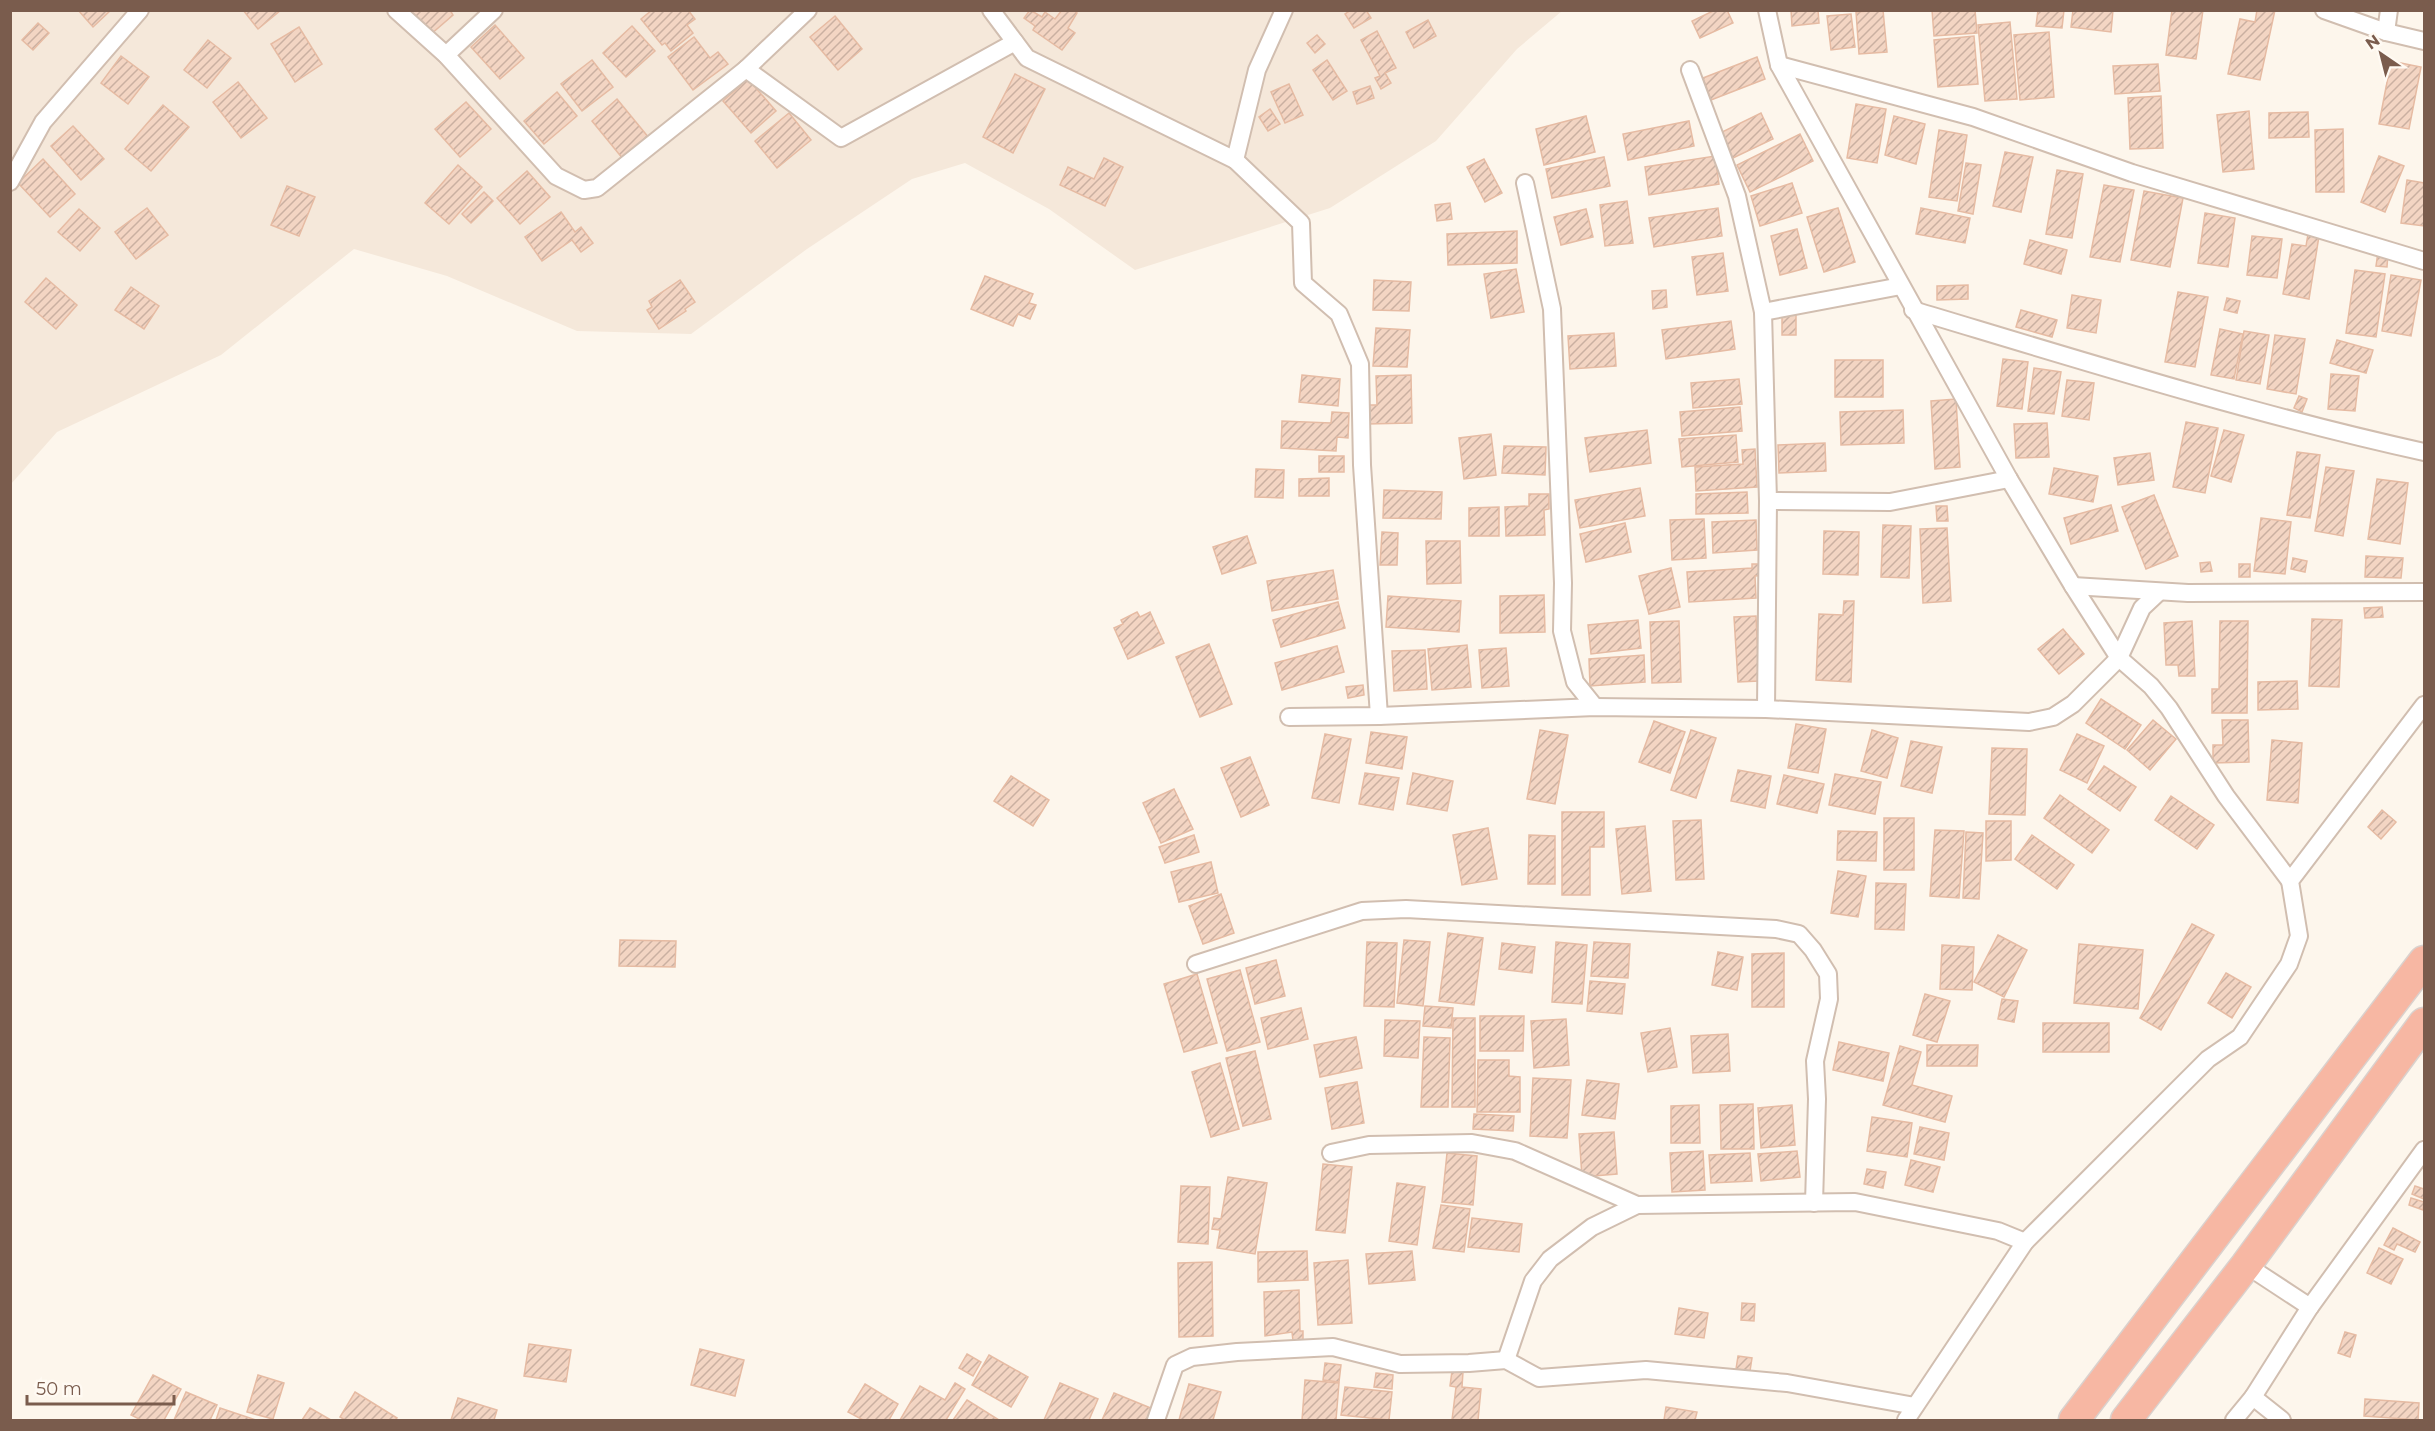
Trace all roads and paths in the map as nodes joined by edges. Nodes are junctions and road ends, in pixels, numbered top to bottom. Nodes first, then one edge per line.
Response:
1 (140, 10) edge
2 (396, 10) edge
3 (494, 10) edge
4 (808, 10) edge
5 (991, 10) edge
6 (1284, 10) edge
7 (1767, 10) edge
8 (2324, 10) edge
9 (2389, 10) edge
10 (2386, 32) junction
11 (2424, 41) edge
12 (1015, 42) junction
13 (446, 55) junction
14 (1779, 65) junction
15 (746, 69) junction
16 (1690, 70) dead end
17 (1235, 160) junction
18 (10, 182) edge
19 (1525, 183) dead end
20 (2424, 261) edge
21 (1900, 286) junction
22 (1914, 310) junction
23 (1763, 312) junction
24 (2424, 452) edge
25 (2009, 479) junction
26 (1768, 501) junction
27 (2073, 586) junction
28 (2159, 592) junction
29 (2424, 592) edge
30 (2119, 658) junction
31 (2424, 705) edge
32 (1595, 707) junction
33 (1766, 709) junction
34 (1379, 716) junction
35 (1289, 717) dead end
36 (2290, 881) junction
37 (2424, 961) edge
38 (1196, 964) dead end
39 (2424, 1023) edge
40 (2424, 1150) edge
41 (1331, 1153) dead end
42 (1814, 1203) junction
43 (1637, 1205) junction
44 (2025, 1242) junction
45 (2246, 1265) junction
46 (2310, 1307) junction
47 (1506, 1360) junction
48 (2253, 1397) junction
49 (1915, 1406) junction
50 (1156, 1420) edge
51 (1906, 1420) edge
52 (2074, 1420) edge
53 (2126, 1420) edge
54 (2234, 1420) edge
55 (2282, 1420) edge

1 - 18 street
2 - 13 street
3 - 13 street
4 - 15 street
5 - 12 street
6 - 17 street
7 - 14 street
8 - 10 street
9 - 10 street
10 - 11 street
12 - 15 street
12 - 17 street
13 - 15 street
14 - 20 street
14 - 21 street
16 - 23 street
17 - 34 street
19 - 32 street
21 - 22 street
21 - 23 street
22 - 24 street
22 - 25 street
23 - 26 street
25 - 26 street
25 - 27 street
26 - 33 street
27 - 28 street
27 - 30 street
28 - 29 street
28 - 30 street
30 - 33 street
30 - 36 street
31 - 36 street
32 - 33 street
32 - 34 street
34 - 35 street
36 - 44 street
37 - 52 highway
38 - 42 street
39 - 45 highway
40 - 46 street
41 - 43 street
42 - 43 street
42 - 44 street
43 - 47 street
44 - 49 street
45 - 46 street
45 - 53 highway
46 - 48 street
47 - 49 street
47 - 50 street
48 - 54 street
48 - 55 street
49 - 51 street

